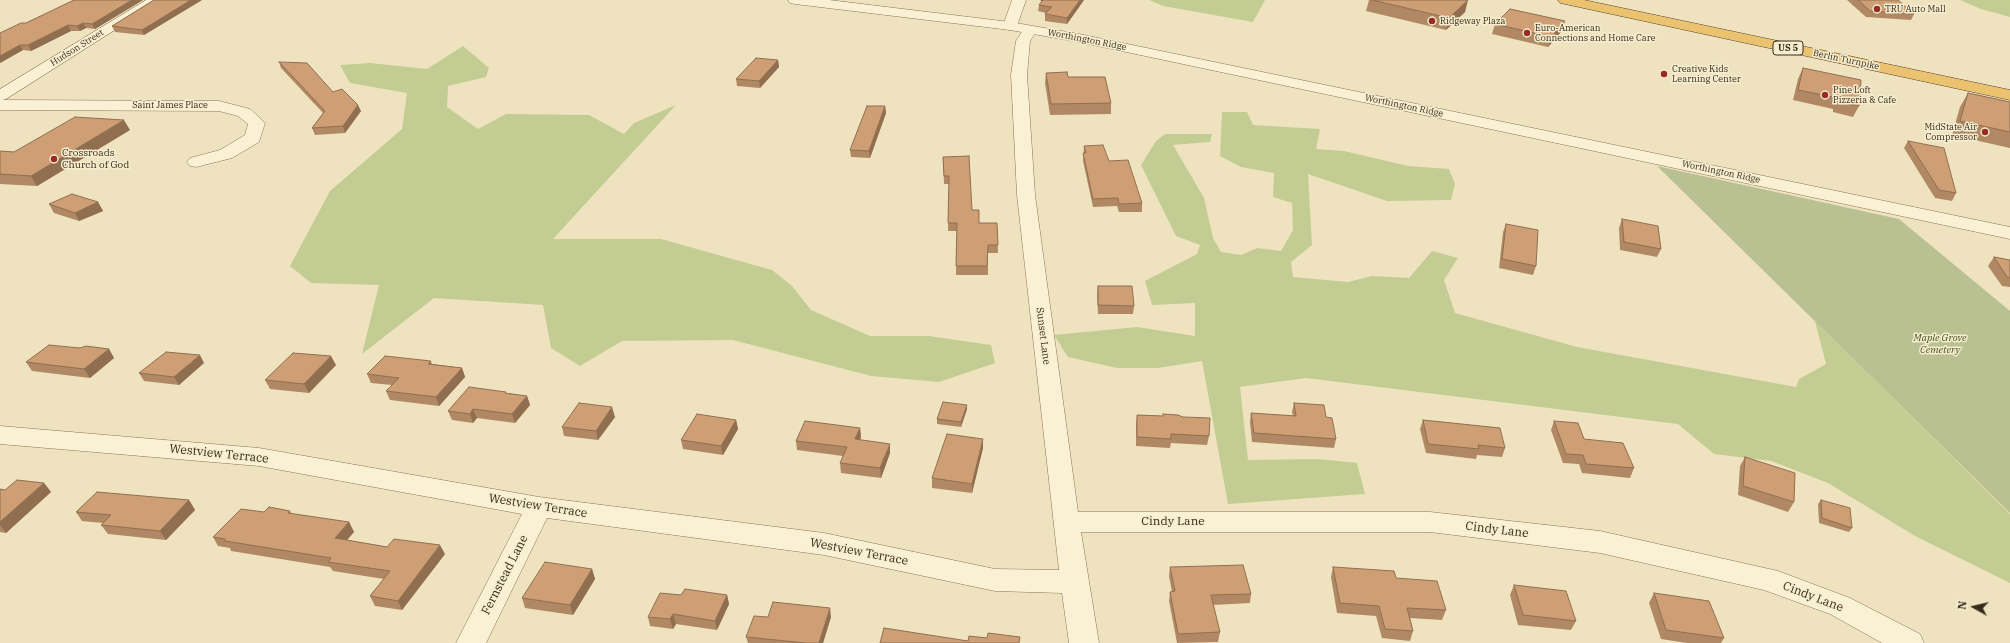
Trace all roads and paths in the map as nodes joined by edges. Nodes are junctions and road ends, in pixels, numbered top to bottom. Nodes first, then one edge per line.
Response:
1 (155, 0) edge
2 (795, 0) edge
3 (1019, 0) edge
4 (1565, 0) edge
5 (1620, 0) edge
6 (1010, 26) junction
7 (1030, 30) junction
8 (2010, 81) edge
9 (2010, 95) edge
10 (0, 96) edge
11 (0, 105) edge
12 (196, 162) dead end
13 (2010, 233) edge
14 (0, 434) edge
15 (539, 508) junction
16 (1066, 522) junction
17 (1076, 582) junction
18 (471, 643) edge
19 (1084, 643) edge
20 (1909, 643) edge

1 - 10 street, Hudson Street
2 - 6 street, Worthington Ridge
3 - 6 street
4 - 9 highway, Berlin Turnpike / US 5
5 - 8 highway, Berlin Turnpike / US 5
6 - 7 street, Worthington Ridge
7 - 13 street, Worthington Ridge
7 - 16 street, Sunset Lane
11 - 12 street, Saint James Place
14 - 15 street, Westview Terrace
15 - 17 street, Westview Terrace
15 - 18 street, Fernstead Lane
16 - 17 street, Sunset Lane
16 - 20 street, Cindy Lane
17 - 19 street, Sunset Lane

